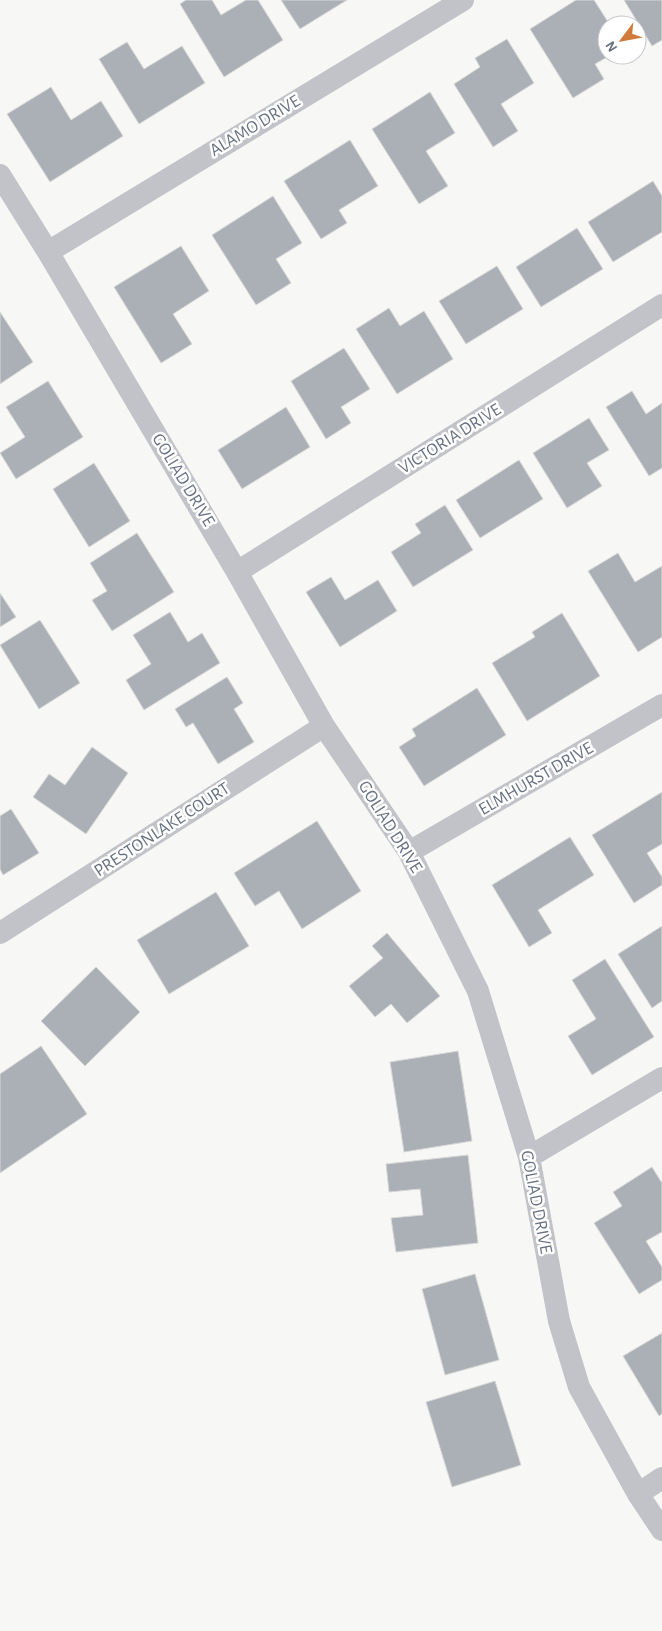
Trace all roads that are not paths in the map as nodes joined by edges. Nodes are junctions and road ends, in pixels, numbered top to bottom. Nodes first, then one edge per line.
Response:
1 (463, 0) edge
2 (0, 175) edge
3 (48, 252) junction
4 (662, 305) edge
5 (237, 572) junction
6 (662, 705) edge
7 (324, 726) junction
8 (409, 852) junction
9 (0, 933) edge
10 (662, 1078) edge
11 (529, 1157) junction
12 (662, 1478) edge
13 (638, 1494) junction
14 (662, 1530) edge

1 - 3 street, ALAMO DRIVE
2 - 3 street, GOLIAD DRIVE
3 - 5 street, GOLIAD DRIVE
4 - 5 street, VICTORIA DRIVE
5 - 7 street, GOLIAD DRIVE
6 - 8 street, ELMHURST DRIVE
7 - 8 street, GOLIAD DRIVE
7 - 9 street, PRESTONLAKE COURT
8 - 11 street, GOLIAD DRIVE
10 - 11 street
11 - 13 street, GOLIAD DRIVE
12 - 13 street
13 - 14 street, GOLIAD DRIVE

